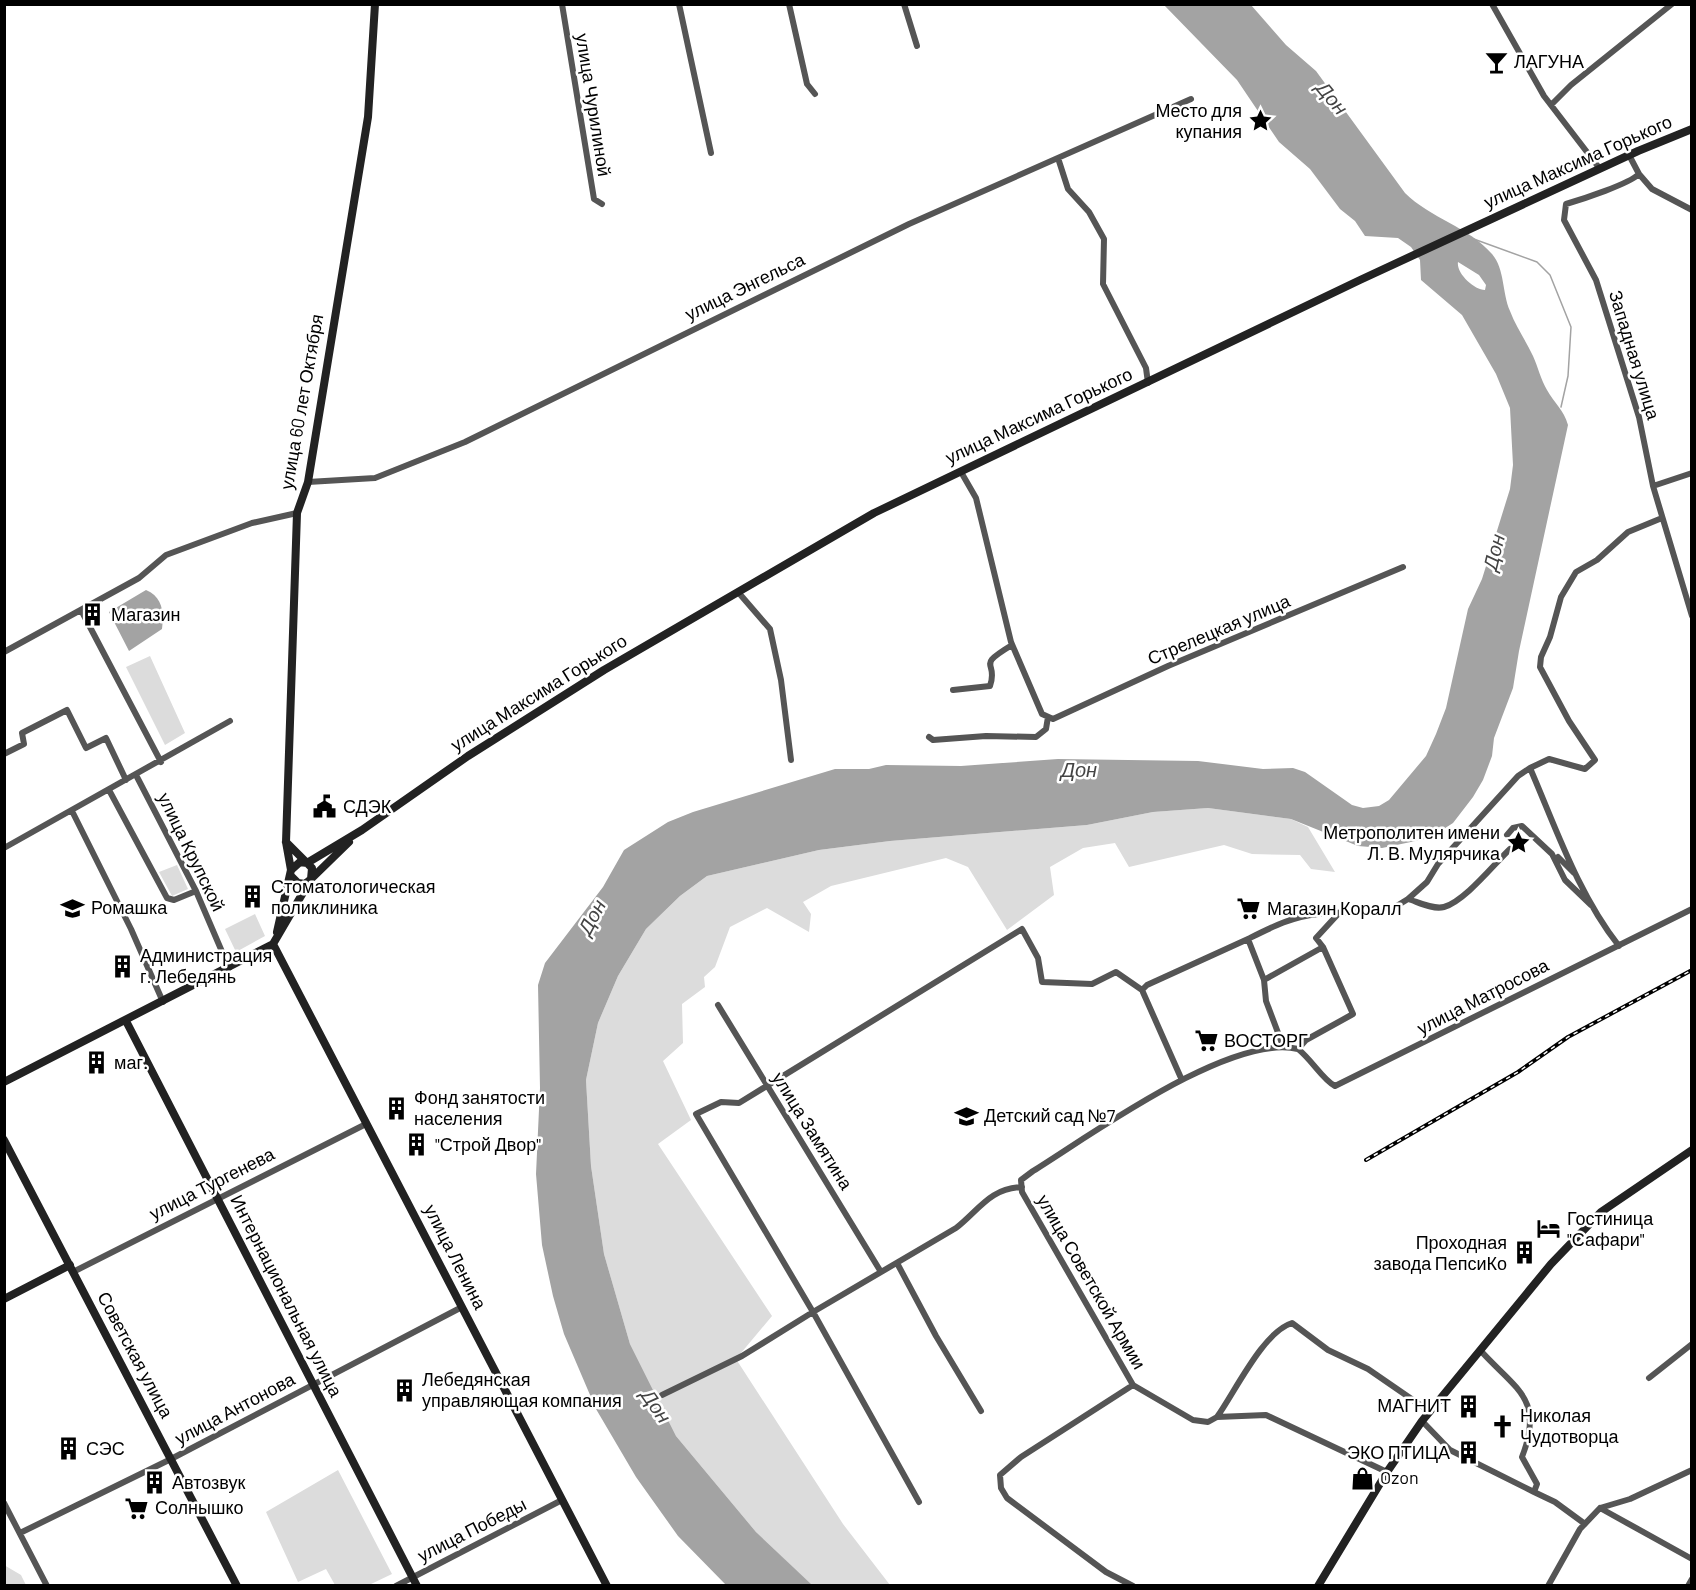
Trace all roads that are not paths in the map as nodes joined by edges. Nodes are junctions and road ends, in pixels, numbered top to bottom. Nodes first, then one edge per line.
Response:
1 (375, 4) edge
2 (562, 4) edge
3 (679, 4) edge
4 (789, 4) edge
5 (904, 4) edge
6 (1492, 4) edge
7 (1672, 4) edge
8 (917, 46) dead end
9 (815, 94) dead end
10 (1191, 99) dead end
11 (1551, 105) junction
12 (1692, 129) edge
13 (711, 153) dead end
14 (1629, 155) junction
15 (1058, 158) junction
16 (1600, 169) junction
17 (1639, 174) junction
18 (603, 204) dead end
19 (1692, 210) edge
20 (1148, 382) junction
21 (961, 472) junction
22 (1692, 473) edge
23 (308, 482) junction
24 (1653, 486) junction
25 (297, 513) junction
26 (1662, 518) junction
27 (1403, 567) dead end
28 (738, 592) junction
29 (81, 610) junction
30 (1692, 616) edge
31 (1012, 645) junction
32 (4, 652) edge
33 (953, 690) dead end
34 (1048, 717) junction
35 (230, 721) dead end
36 (929, 737) dead end
37 (4, 754) edge
38 (791, 760) dead end
39 (161, 762) junction
40 (1530, 768) junction
41 (136, 775) junction
42 (126, 780) junction
43 (110, 790) junction
44 (72, 811) junction
45 (363, 830) junction
46 (1507, 835) dead end
47 (286, 842) junction
48 (4, 848) edge
49 (1510, 849) dead end
50 (1552, 854) junction
51 (307, 863) junction
52 (291, 873) junction
53 (1577, 876) junction
54 (311, 879) junction
55 (196, 891) junction
56 (1408, 899) junction
57 (1593, 906) junction
58 (1692, 909) edge
59 (1339, 913) junction
60 (1248, 939) junction
61 (273, 944) junction
62 (1619, 946) junction
63 (1323, 947) junction
64 (229, 968) junction
65 (1264, 980) junction
66 (1142, 990) junction
67 (163, 1003) junction
68 (718, 1005) dead end
69 (126, 1021) junction
70 (1283, 1046) junction
71 (1298, 1049) junction
72 (1181, 1078) junction
73 (4, 1082) edge
74 (767, 1086) junction
75 (366, 1124) junction
76 (4, 1140) edge
77 (1692, 1150) edge
78 (1022, 1187) junction
79 (218, 1199) junction
80 (897, 1263) junction
81 (71, 1269) junction
82 (881, 1272) junction
83 (4, 1299) edge
84 (462, 1307) junction
85 (813, 1312) junction
86 (1692, 1344) edge
87 (1480, 1350) junction
88 (1649, 1378) dead end
89 (313, 1385) junction
90 (1133, 1385) junction
91 (662, 1395) dead end
92 (981, 1411) dead end
93 (1429, 1411) junction
94 (1217, 1418) junction
95 (1422, 1421) junction
96 (171, 1459) junction
97 (1692, 1470) edge
98 (1387, 1472) junction
99 (1534, 1492) junction
100 (562, 1500) junction
101 (919, 1502) dead end
102 (4, 1503) edge
103 (1600, 1508) junction
104 (1585, 1524) junction
105 (20, 1533) junction
106 (1692, 1559) edge
107 (1692, 1579) edge
108 (414, 1581) edge
109 (47, 1586) edge
110 (237, 1586) edge
111 (396, 1586) edge
112 (607, 1586) edge
113 (1133, 1586) edge
114 (1318, 1586) edge
115 (1548, 1586) edge
116 (1688, 1586) edge

1 - 23 main road, улица 60 лет Октября
2 - 18 street, улица Чурилиной
3 - 13 street
4 - 9 street
5 - 8 street
6 - 11 street
7 - 11 street
10 - 15 street, улица Энгельса
11 - 16 street
12 - 14 main road, улица Максима Горького
14 - 16 main road, улица Максима Горького
14 - 17 street
15 - 20 street
15 - 23 street, улица Энгельса
16 - 20 main road, улица Максима Горького
17 - 19 street
17 - 24 street, Западная улица
20 - 21 main road, улица Максима Горького
21 - 28 main road, улица Максима Горького
21 - 31 street
22 - 24 street
23 - 25 main road, улица 60 лет Октября
24 - 26 street, Западная улица
25 - 29 street
25 - 47 main road, улица 60 лет Октября
26 - 30 street, Западная улица
26 - 40 street
27 - 34 street, Стрелецкая улица
28 - 38 street
28 - 45 main road, улица Максима Горького
29 - 32 street
29 - 39 street
31 - 33 street
31 - 34 street
34 - 36 street
35 - 39 street
37 - 42 street
39 - 41 street
40 - 53 street
40 - 56 street
41 - 42 street
41 - 55 street, улица Крупской
42 - 43 street
43 - 44 street
43 - 55 street
44 - 48 street
44 - 67 street
45 - 51 main road, улица Максима Горького
45 - 54 main road, улица Максима Горького
46 - 50 street
47 - 51 main road
47 - 52 main road, улица 60 лет Октября
49 - 56 street
50 - 53 street
50 - 57 street
51 - 52 main road
51 - 54 main road
52 - 54 main road
52 - 61 main road
53 - 57 street
54 - 61 main road, улица Максима Горького
55 - 64 street, улица Крупской
56 - 59 street
57 - 62 street
58 - 62 street, улица Матросова
59 - 60 street
59 - 63 street
60 - 65 street
60 - 66 street
61 - 64 main road
61 - 75 main road, улица Ленина
62 - 71 street, улица Матросова
63 - 65 street
63 - 71 street
64 - 67 main road
65 - 70 street
66 - 72 street
66 - 74 street
67 - 69 main road
68 - 74 street, улица Замятина
69 - 73 main road
69 - 79 main road, Интернациональная улица
70 - 71 street, улица Советской Армии
70 - 72 street, улица Советской Армии
72 - 78 street, улица Советской Армии
74 - 82 street, улица Замятина
74 - 85 street
75 - 79 street, улица Тургенева
75 - 84 main road, улица Ленина
76 - 81 main road, Советская улица
77 - 87 main road
78 - 80 street
78 - 90 street, улица Советской Армии
79 - 81 street, улица Тургенева
79 - 89 main road, Интернациональная улица
80 - 82 street
80 - 92 street
81 - 83 main road, улица Тургенева
81 - 96 main road, Советская улица
82 - 85 street
84 - 89 street, улица Антонова
84 - 100 main road, улица Ленина
85 - 91 street
85 - 101 street
86 - 88 street
87 - 93 main road
87 - 99 street
89 - 96 street, улица Антонова
89 - 108 main road, Интернациональная улица
90 - 94 street, улица Советской Армии
90 - 113 street
93 - 94 street
93 - 95 main road
94 - 98 street, улица Советской Армии
95 - 98 main road
95 - 99 street
96 - 105 street, улица Антонова
96 - 110 main road, Советская улица
97 - 103 street
98 - 114 main road
99 - 104 street
100 - 108 street, улица Победы
100 - 112 main road, улица Ленина
102 - 105 street
103 - 104 street
103 - 106 street
104 - 115 street
105 - 109 street
107 - 116 street
108 - 111 street, улица Победы

